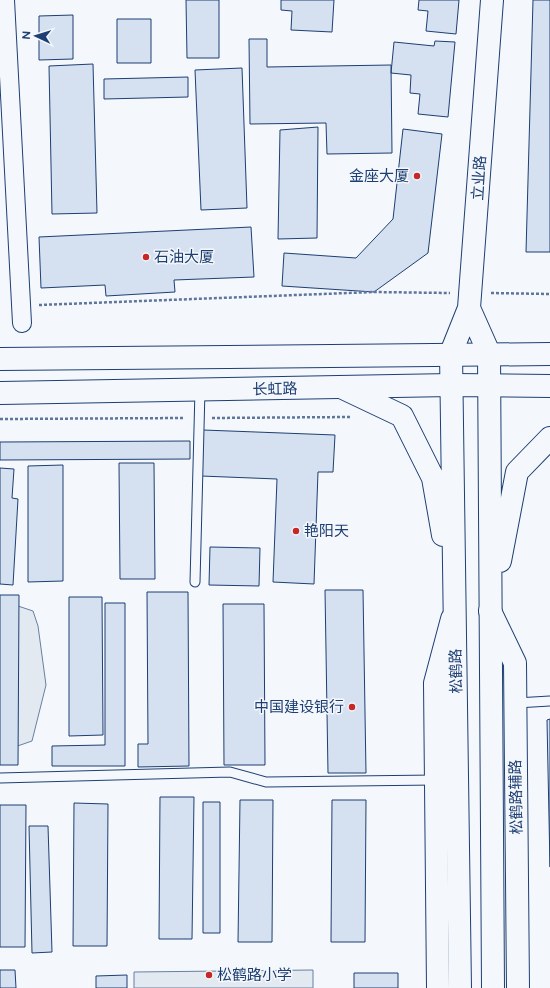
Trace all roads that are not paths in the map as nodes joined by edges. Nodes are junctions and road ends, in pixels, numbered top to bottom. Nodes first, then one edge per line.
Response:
1 (5, 0) edge
2 (492, 0) edge
3 (6, 135) edge
4 (470, 301) junction
5 (22, 323) dead end
6 (451, 353) junction
7 (489, 354) junction
8 (550, 354) edge
9 (0, 358) edge
10 (451, 385) junction
11 (489, 385) junction
12 (550, 386) edge
13 (343, 388) junction
14 (200, 390) junction
15 (0, 393) edge
16 (550, 438) edge
17 (195, 582) dead end
18 (455, 609) junction
19 (490, 611) junction
20 (550, 701) edge
21 (516, 703) junction
22 (0, 778) edge
23 (436, 780) junction
24 (438, 982) edge
25 (460, 982) edge
26 (493, 988) edge
27 (518, 988) edge

1 - 3 street
2 - 4 main road, 立业路
3 - 5 street
4 - 6 main road, 立业路
4 - 7 main road
6 - 7 main road
6 - 9 main road
6 - 10 main road, 松鹤路
7 - 8 main road
7 - 11 main road
10 - 11 main road, 长虹路
10 - 13 main road, 长虹路
10 - 18 main road, 松鹤路
11 - 12 main road, 长虹路
11 - 19 main road
13 - 14 main road, 长虹路
13 - 18 main road
14 - 15 main road, 长虹路
14 - 17 lane
16 - 19 main road
18 - 23 main road
18 - 25 main road, 松鹤路
19 - 21 main road, 松鹤路辅路
19 - 26 main road
20 - 21 lane
21 - 27 main road, 松鹤路辅路
22 - 23 lane
23 - 24 main road
24 - 25 main road

